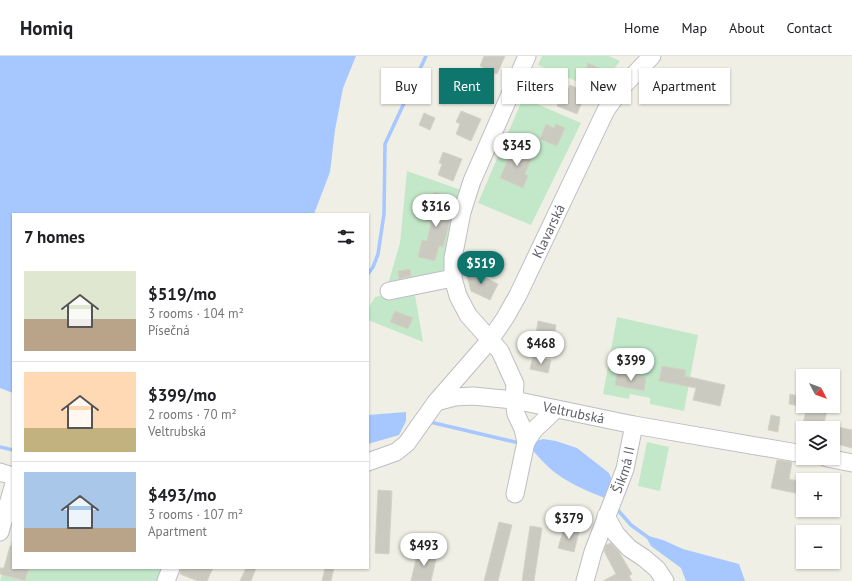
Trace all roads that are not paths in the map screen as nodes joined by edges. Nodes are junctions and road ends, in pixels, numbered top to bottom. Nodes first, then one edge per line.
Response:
1 (527, 56) edge
2 (652, 56) edge
3 (453, 278) junction
4 (389, 291) dead end
5 (490, 340) junction
6 (514, 400) junction
7 (436, 402) junction
8 (556, 409) junction
9 (634, 425) junction
10 (526, 442) junction
11 (796, 453) edge
12 (840, 461) edge
13 (369, 462) edge
14 (852, 463) edge
15 (0, 472) edge
16 (12, 476) edge
17 (12, 490) edge
18 (515, 494) dead end
19 (606, 516) junction
20 (0, 532) edge
21 (585, 581) edge
22 (665, 581) edge

1 - 3 street
2 - 5 street, Klavarská
3 - 4 street
3 - 5 street
5 - 6 street
5 - 7 street, Klavarská
6 - 7 street, Veltrubská
6 - 8 street, Veltrubská
6 - 10 street
7 - 13 street
8 - 9 street, Veltrubská
8 - 10 street
9 - 11 street, Veltrubská
9 - 19 street, Šikmá II
10 - 18 street
12 - 14 street
15 - 16 street
17 - 20 street
19 - 21 street, Šikmá II
19 - 22 street

